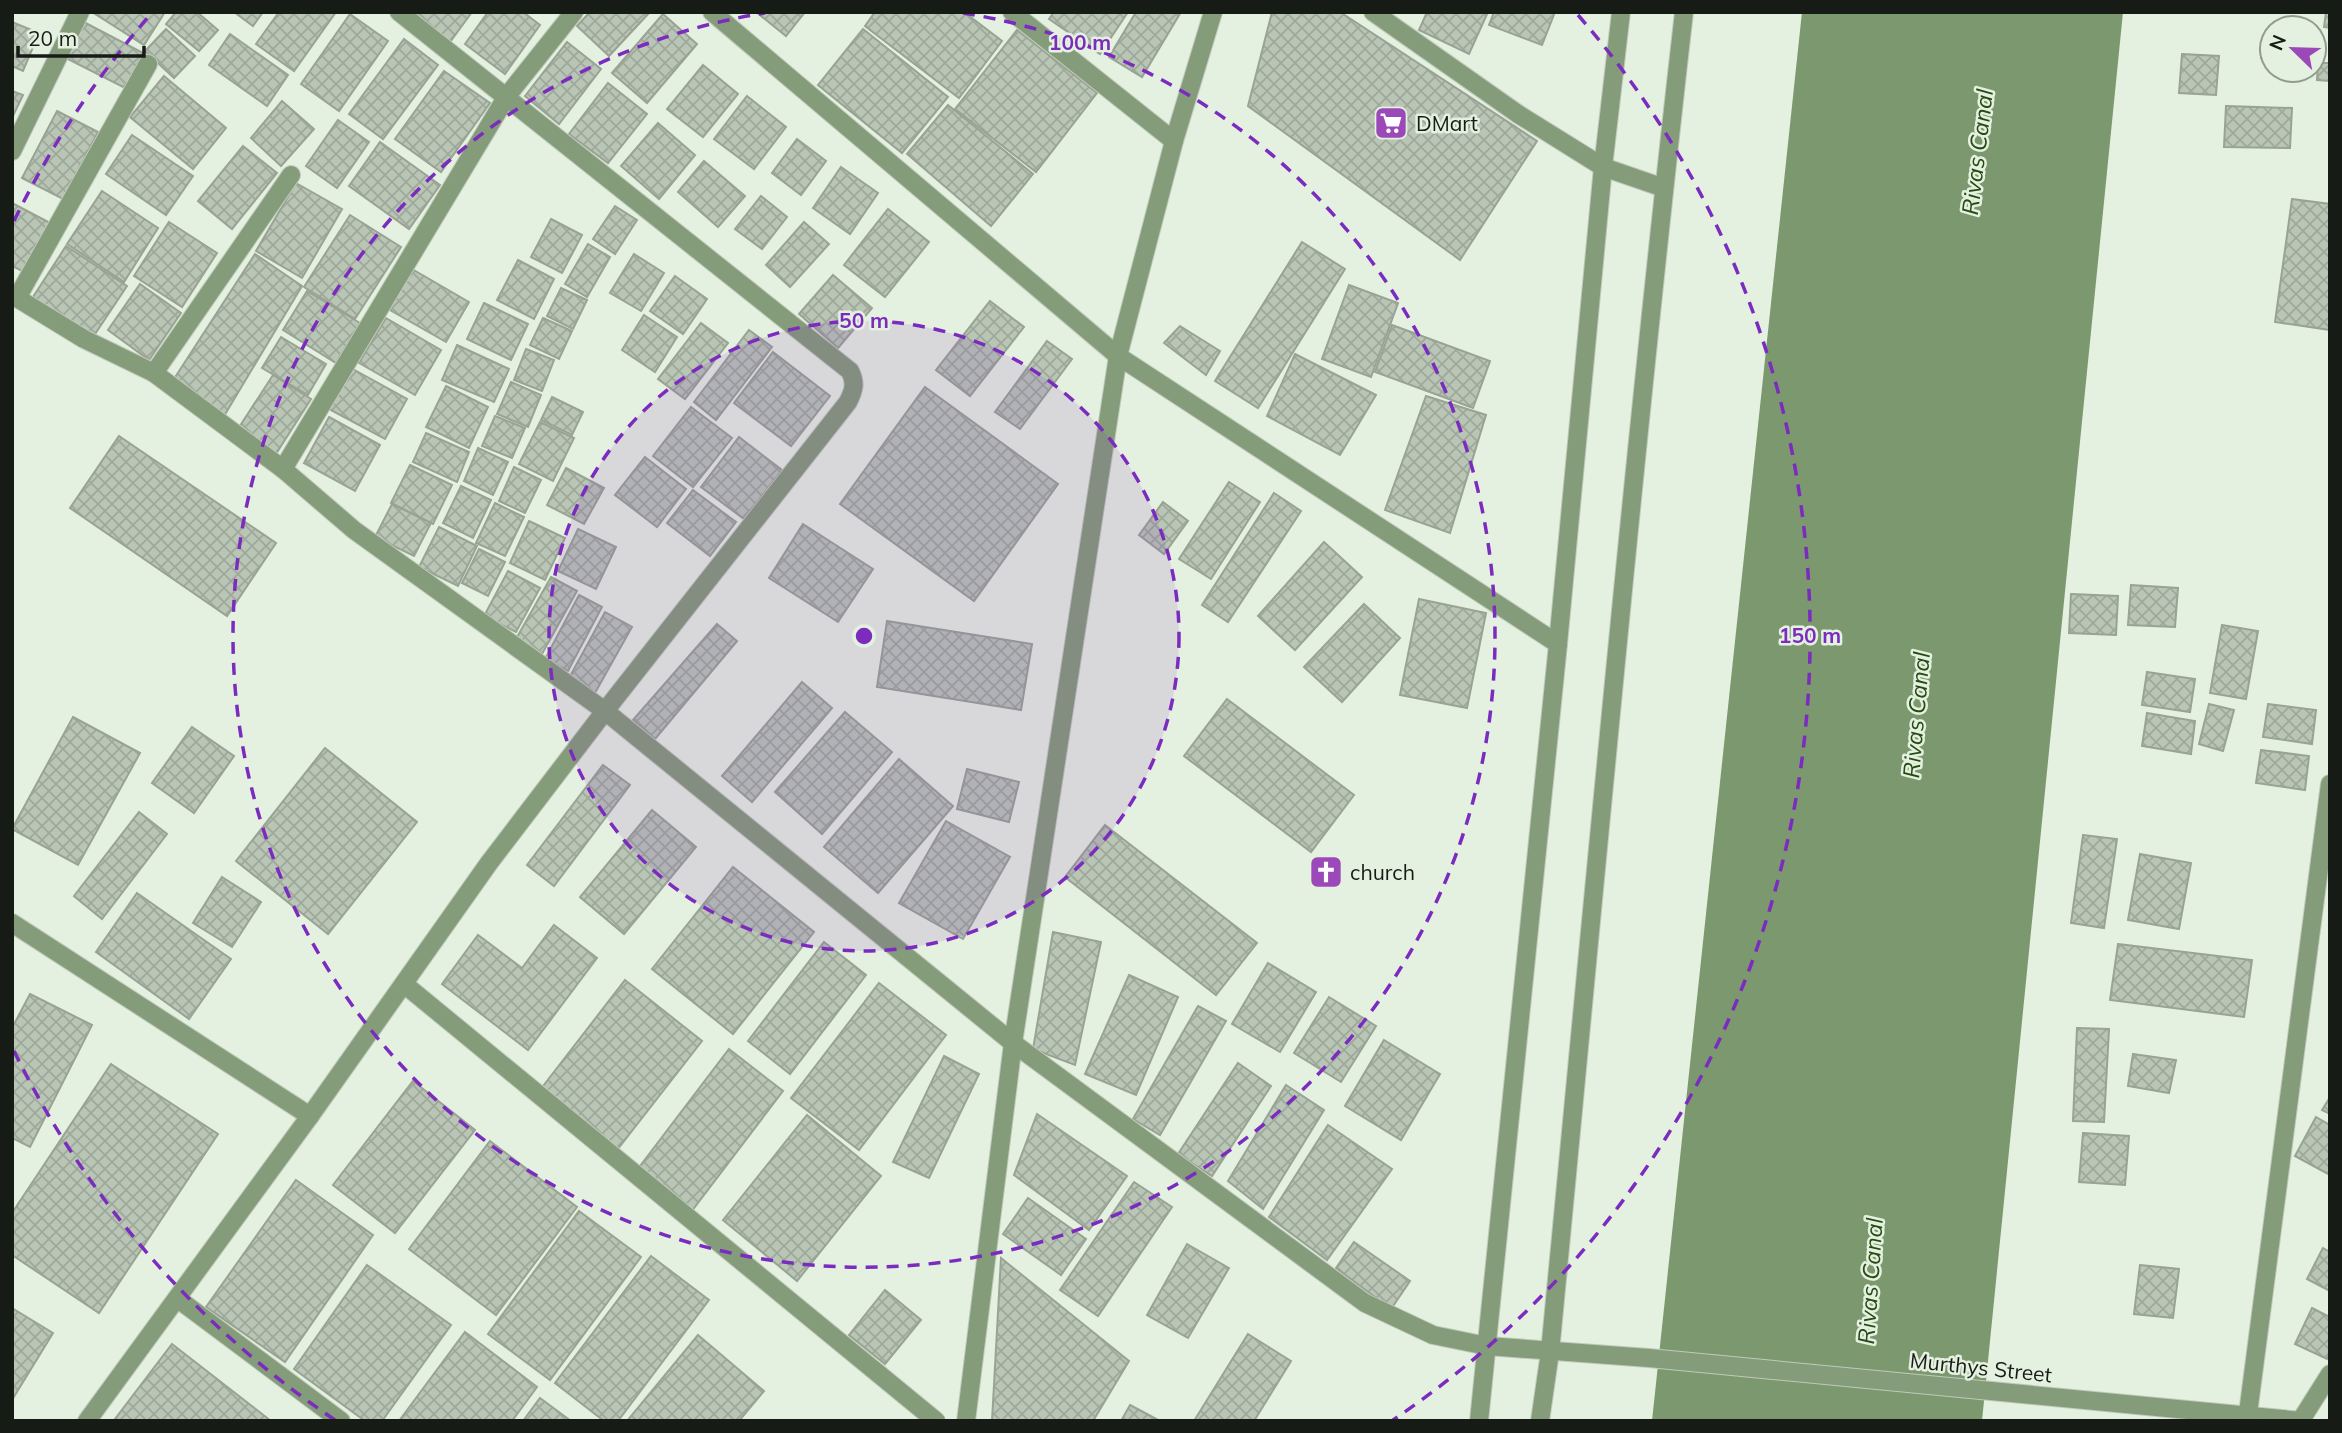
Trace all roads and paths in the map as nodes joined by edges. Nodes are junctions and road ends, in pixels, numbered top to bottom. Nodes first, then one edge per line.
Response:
1 (80, 12) edge
2 (399, 12) edge
3 (574, 12) edge
4 (712, 12) edge
5 (1012, 12) edge
6 (1213, 12) edge
7 (1373, 12) edge
8 (1621, 12) edge
9 (1684, 12) edge
10 (148, 64) dead end
11 (507, 96) junction
12 (1174, 141) junction
13 (12, 151) edge
14 (1603, 167) junction
15 (291, 175) dead end
16 (1664, 188) junction
17 (14, 296) edge
18 (1118, 356) junction
19 (154, 373) junction
20 (283, 469) junction
21 (1558, 644) junction
22 (605, 711) junction
23 (2330, 784) edge
24 (12, 923) edge
25 (404, 984) junction
26 (1013, 1043) junction
27 (310, 1116) junction
28 (178, 1298) junction
29 (1487, 1346) junction
30 (1550, 1352) junction
31 (2330, 1374) edge
32 (2248, 1418) edge
33 (87, 1421) edge
34 (341, 1421) edge
35 (936, 1421) edge
36 (966, 1421) edge
37 (1479, 1421) edge
38 (1540, 1421) edge
39 (2302, 1421) edge

1 - 13 street
2 - 11 street
3 - 11 street
4 - 18 street
5 - 12 street
6 - 12 street
7 - 14 street
8 - 14 street
9 - 16 street
10 - 17 street
11 - 20 street
11 - 22 street
12 - 18 street
14 - 16 street
14 - 21 street
15 - 19 street
16 - 30 street
17 - 19 street, Murthys Street
18 - 21 street
18 - 26 street
19 - 20 street, Murthys Street
20 - 22 street, Murthys Street
21 - 29 street
22 - 25 street
22 - 26 street, Murthys Street
23 - 32 street
24 - 27 street
25 - 27 street
25 - 35 street
26 - 29 street, Murthys Street
26 - 36 street
27 - 28 street
28 - 33 street
28 - 34 street
29 - 30 street, Murthys Street
29 - 37 street
30 - 32 street, Murthys Street
30 - 38 street
31 - 39 street
32 - 39 street, Murthys Street

